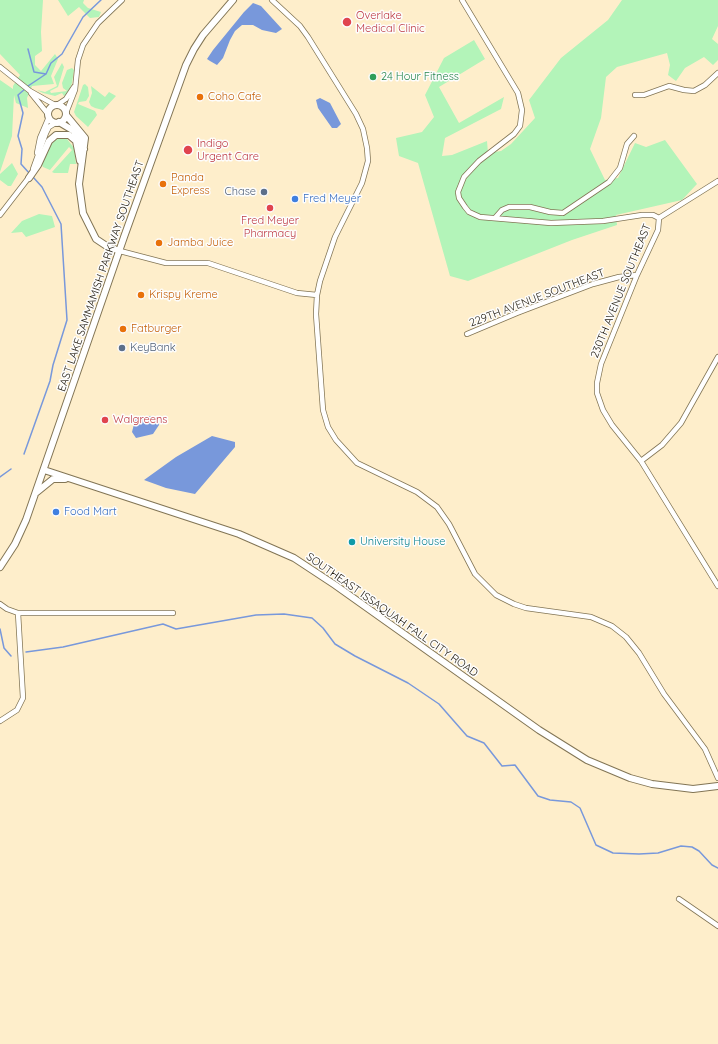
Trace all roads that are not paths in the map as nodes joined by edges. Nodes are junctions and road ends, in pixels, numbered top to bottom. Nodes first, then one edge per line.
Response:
1 (122, 0) edge
2 (233, 0) edge
3 (272, 0) edge
4 (462, 0) edge
5 (0, 67) edge
6 (718, 73) edge
7 (76, 84) junction
8 (635, 95) dead end
9 (37, 98) junction
10 (56, 105) junction
11 (66, 114) junction
12 (49, 116) junction
13 (58, 122) junction
14 (634, 136) dead end
15 (84, 150) junction
16 (37, 160) junction
17 (81, 166) junction
18 (34, 168) junction
19 (28, 180) joint
20 (718, 181) edge
21 (0, 215) edge
22 (495, 218) junction
23 (659, 218) junction
24 (120, 251) junction
25 (637, 275) junction
26 (317, 295) junction
27 (467, 334) dead end
28 (718, 357) edge
29 (641, 461) junction
30 (44, 470) junction
31 (77, 480) junction
32 (36, 494) junction
33 (0, 567) edge
34 (718, 586) edge
35 (0, 604) edge
36 (18, 613) junction
37 (173, 613) dead end
38 (0, 721) edge
39 (718, 778) edge
40 (718, 786) edge
41 (679, 899) dead end
42 (718, 926) edge

1 - 7 street
2 - 24 main road, EAST LAKE SAMMAMISH PARKWAY SOUTHEAST
3 - 26 street
4 - 22 street
5 - 9 street
6 - 8 street
7 - 10 street
7 - 11 street
9 - 10 street
9 - 12 street
10 - 11 main road
10 - 12 main road
11 - 13 main road
11 - 15 main road
12 - 13 main road
12 - 16 street
13 - 15 main road
13 - 16 street
14 - 22 street
15 - 17 main road
16 - 18 street
17 - 18 main road
17 - 24 main road
18 - 19 main road
19 - 21 street
20 - 23 street
22 - 23 street
23 - 25 street, 230TH AVENUE SOUTHEAST
24 - 26 street
24 - 30 main road, EAST LAKE SAMMAMISH PARKWAY SOUTHEAST
25 - 27 street, 229TH AVENUE SOUTHEAST
25 - 29 street, 230TH AVENUE SOUTHEAST
26 - 39 street
28 - 29 street
29 - 34 street
30 - 31 main road, SOUTHEAST ISSAQUAH FALL CITY ROAD
30 - 32 main road, EAST LAKE SAMMAMISH PARKWAY SOUTHEAST
31 - 32 main road
31 - 40 main road, SOUTHEAST ISSAQUAH FALL CITY ROAD
32 - 33 main road, EAST LAKE SAMMAMISH PARKWAY SOUTHEAST
35 - 36 street
36 - 37 street
36 - 38 street
41 - 42 street

